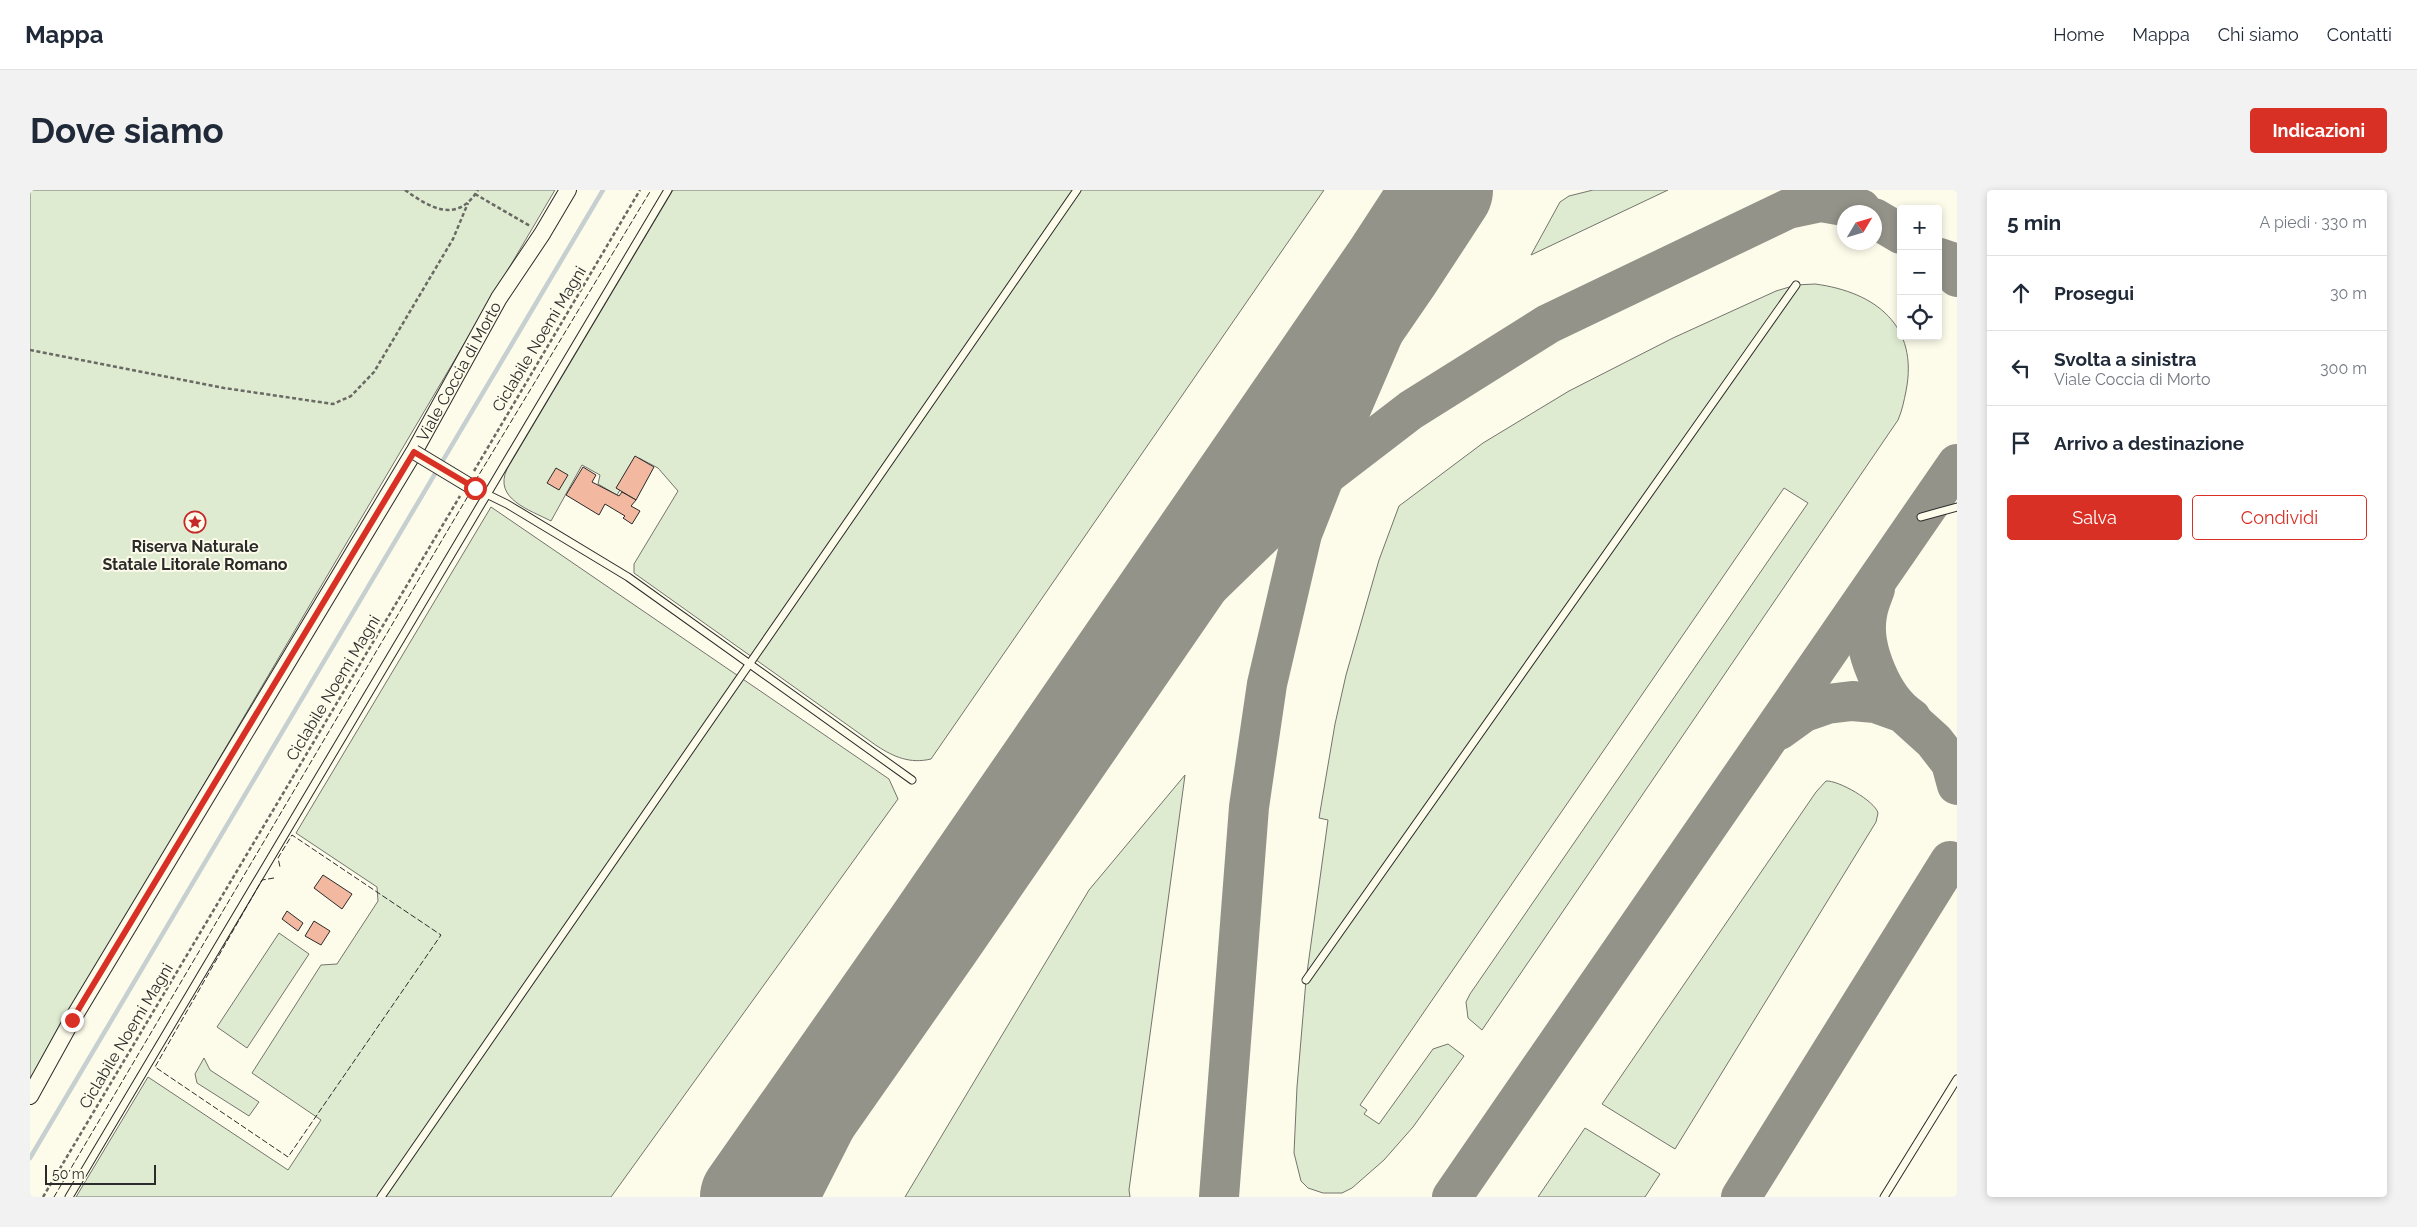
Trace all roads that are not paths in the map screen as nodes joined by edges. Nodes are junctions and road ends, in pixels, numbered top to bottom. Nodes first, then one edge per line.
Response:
1 (568, 190) edge
2 (668, 190) edge
3 (1077, 190) edge
4 (1796, 285) dead end
5 (414, 452) junction
6 (469, 484) joint
7 (488, 493) junction
8 (1957, 507) edge
9 (1921, 517) dead end
10 (912, 780) dead end
11 (1306, 980) dead end
12 (1957, 1079) edge
13 (30, 1096) edge
14 (69, 1197) edge
15 (381, 1197) edge
16 (1884, 1197) edge

1 - 5 street, Viale Coccia di Morto
2 - 7 lane
3 - 15 lane
4 - 11 lane
5 - 6 street, bridge
5 - 13 street, Viale Coccia di Morto
6 - 7 lane
7 - 10 lane
7 - 14 lane
8 - 9 lane
12 - 16 lane

